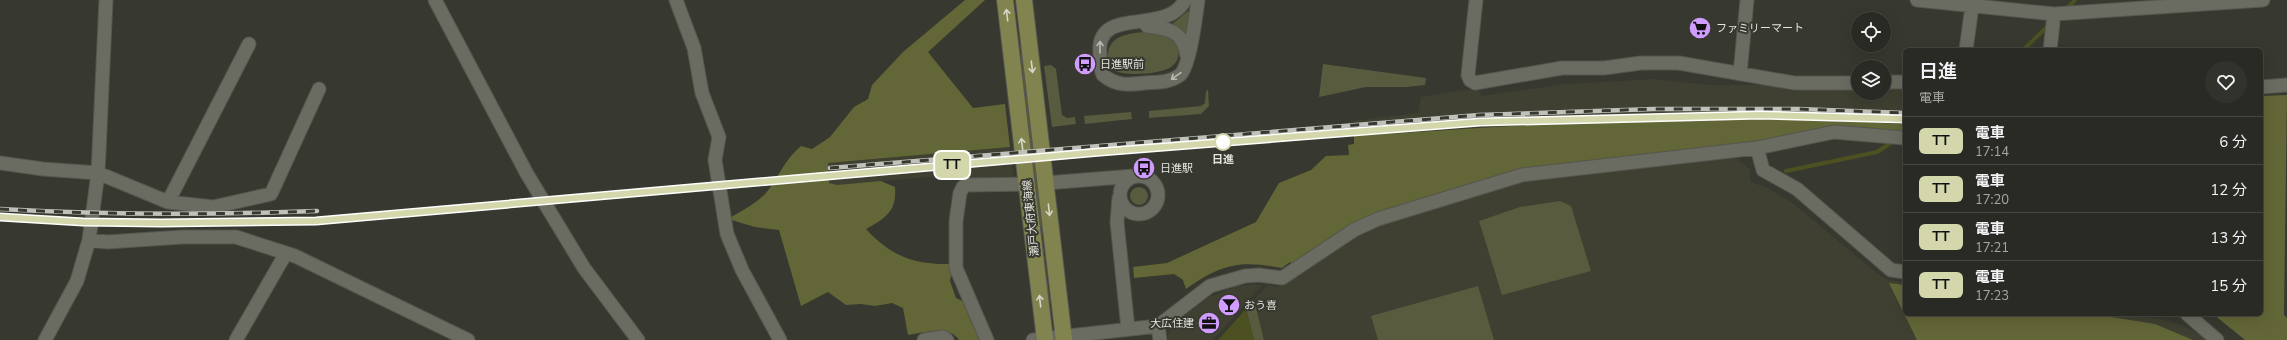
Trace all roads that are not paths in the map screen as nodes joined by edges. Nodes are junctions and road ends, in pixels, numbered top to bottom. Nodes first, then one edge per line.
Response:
1 (104, 0) edge
2 (435, 0) edge
3 (676, 0) edge
4 (1005, 0) edge
5 (1024, 0) edge
6 (1185, 0) edge
7 (1198, 0) edge
8 (1476, 0) edge
9 (1747, 0) edge
10 (1917, 0) edge
11 (2258, 0) edge
12 (1972, 6) junction
13 (2054, 14) junction
14 (1132, 23) junction
15 (249, 44) dead end
16 (1966, 48) edge
17 (2050, 48) edge
18 (1187, 57) junction
19 (1740, 74) junction
20 (1891, 82) edge
21 (1903, 82) edge
22 (1851, 83) edge
23 (2287, 85) edge
24 (2263, 87) edge
25 (319, 89) dead end
26 (1903, 138) edge
27 (1757, 148) junction
28 (0, 163) edge
29 (98, 173) junction
30 (1137, 176) junction
31 (1046, 183) junction
32 (1027, 184) junction
33 (1119, 198) junction
34 (168, 202) junction
35 (89, 240) junction
36 (286, 253) junction
37 (1903, 272) edge
38 (2189, 316) edge
39 (1158, 326) junction
40 (1128, 329) junction
41 (1063, 338) edge
42 (45, 340) edge
43 (236, 340) edge
44 (468, 340) edge
45 (638, 340) edge
46 (780, 340) edge
47 (924, 340) edge
48 (947, 340) edge
49 (987, 340) edge
50 (1041, 340) edge
51 (1160, 340) edge
52 (2217, 340) edge

1 - 29 street
2 - 45 street
3 - 46 street
32 -> 4 main road, 瀬戸大府東海線
5 -> 31 main road, 瀬戸大府東海線
6 - 14 street
7 - 18 street
8 - 19 street
9 - 19 street
10 - 12 street
11 - 13 street
12 - 13 street
12 - 16 street
13 - 17 street
14 - 18 street
18 -> 14 street
15 - 34 street
19 - 22 street
20 - 21 street
23 - 24 street
25 - 34 street
26 - 27 street
27 - 37 street
27 - 39 street
28 - 29 street
29 - 34 street
29 - 35 street
30 - 31 street
30 - 33 street
30 - 33 street
31 -> 41 main road, 瀬戸大府東海線
32 - 49 street
50 -> 32 main road, 瀬戸大府東海線
33 - 40 street
35 - 36 street
35 - 42 street
36 - 43 street
36 - 44 street
38 - 52 street
39 - 40 street
39 - 51 street
40 - 41 street
41 - 50 street
47 - 48 street

